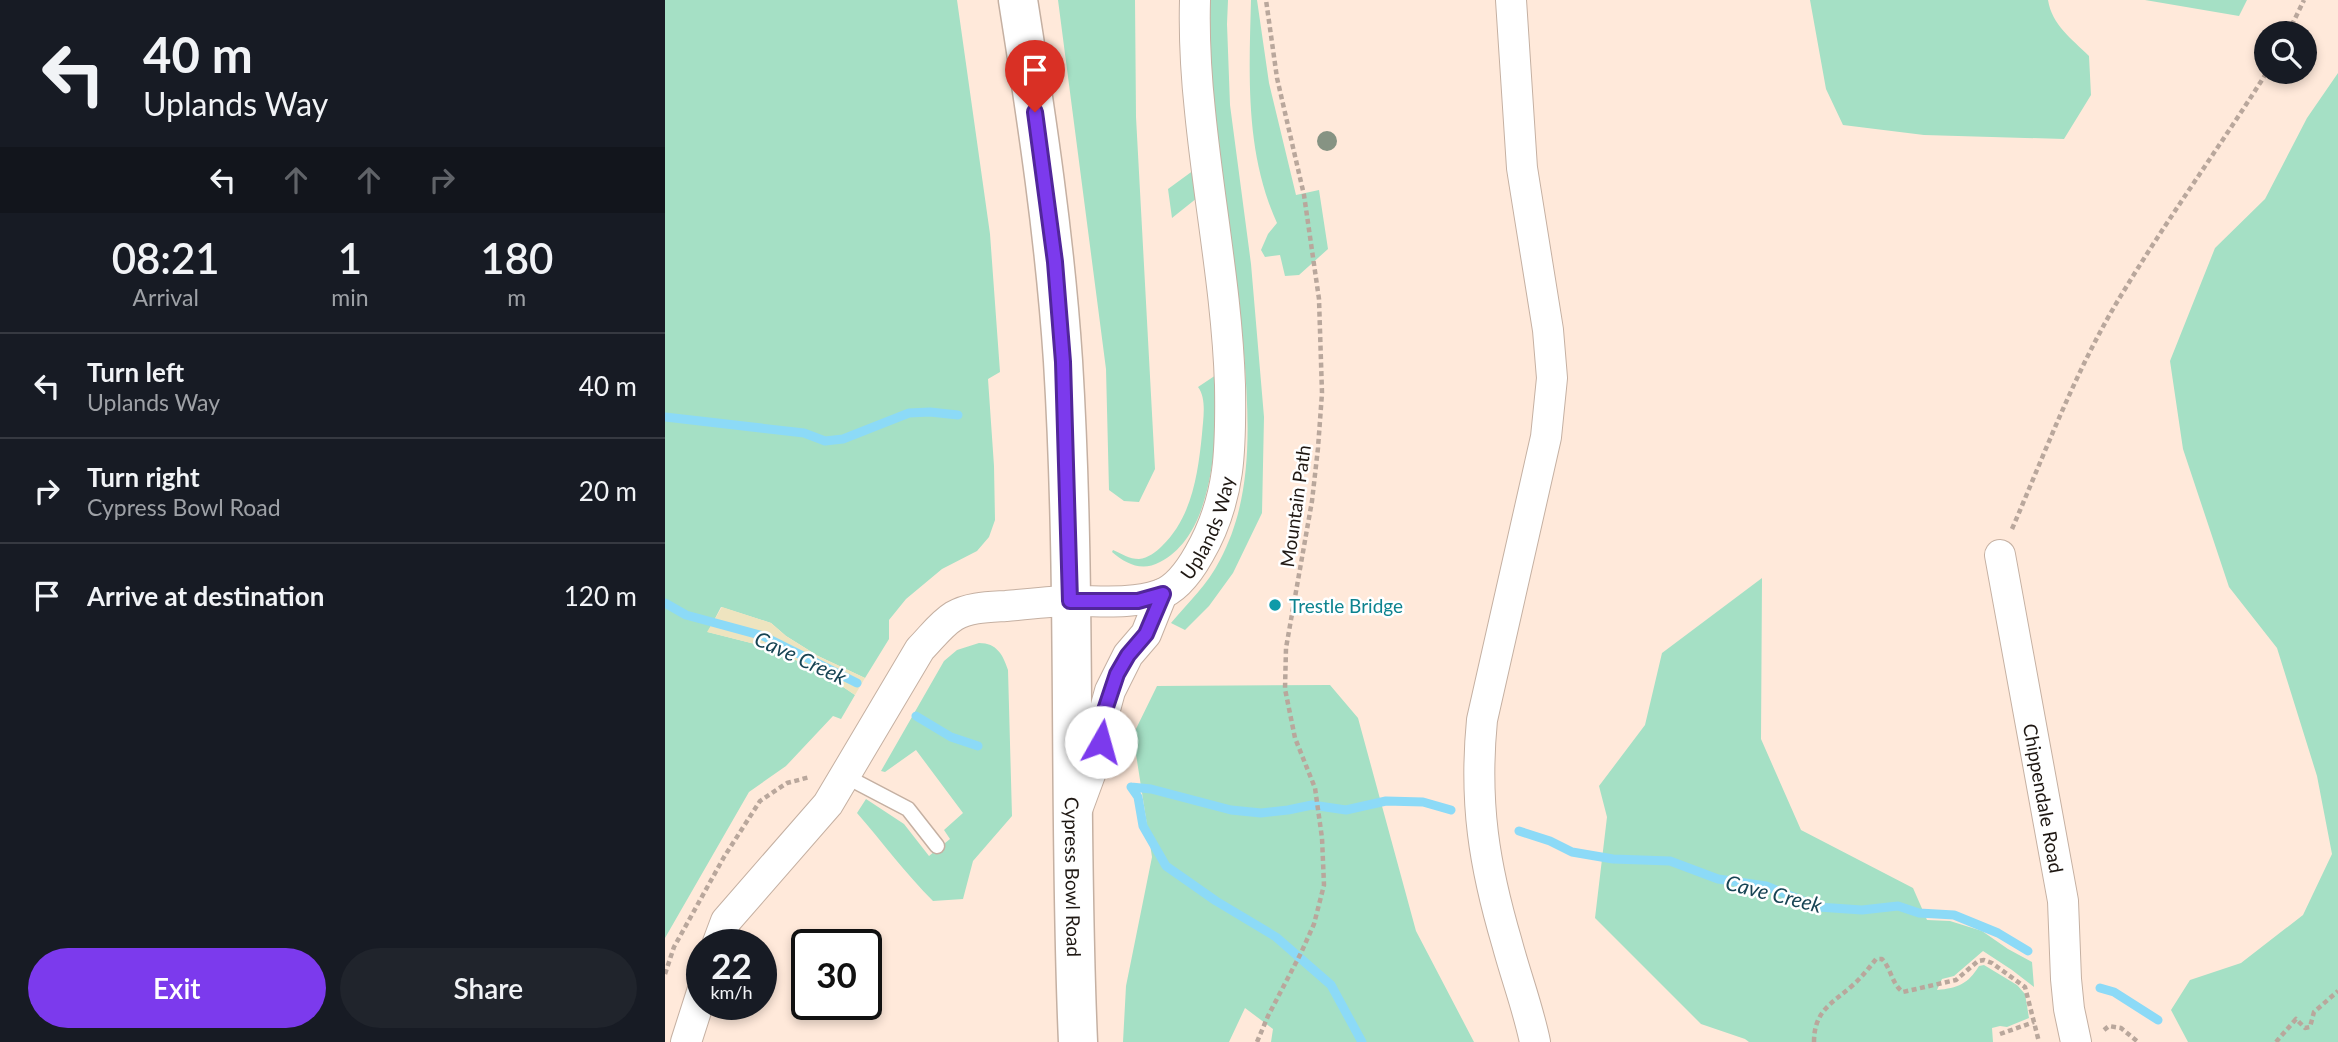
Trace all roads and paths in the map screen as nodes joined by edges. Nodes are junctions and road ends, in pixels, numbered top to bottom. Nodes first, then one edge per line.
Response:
1 (1019, 0) edge
2 (1195, 0) edge
3 (1266, 0) edge
4 (1511, 0) edge
5 (2304, 0) edge
6 (2294, 21) edge
7 (2259, 84) edge
8 (2000, 555) joint
9 (1163, 594) junction
10 (1070, 601) junction
11 (831, 776) junction
12 (1072, 824) junction
13 (937, 846) dead end
14 (723, 929) edge
15 (665, 974) edge
16 (2338, 991) edge
17 (693, 1020) edge
18 (2034, 1022) junction
19 (2000, 1034) dead end
20 (2089, 1039) edge
21 (686, 1042) edge
22 (1078, 1042) edge
23 (1257, 1042) edge
24 (1535, 1042) edge
25 (1814, 1042) edge
26 (2039, 1042) edge
27 (2138, 1042) edge
28 (2276, 1042) edge

1 - 10 street, Cypress Bowl Road
2 - 9 street, Uplands Way
3 - 23 path, Mountain Path
4 - 24 street
5 - 6 path
7 - 8 path
8 - 20 street, Chippendale Road
9 - 10 street, Uplands Way
9 - 12 street
10 - 11 street, Uplands Way
10 - 12 street, Cypress Bowl Road
11 - 13 lane
11 - 14 street, Uplands Way
11 - 15 path
12 - 22 street, Cypress Bowl Road
16 - 28 path
17 - 21 street
18 - 19 path
18 - 25 path
18 - 26 path
20 - 27 path

